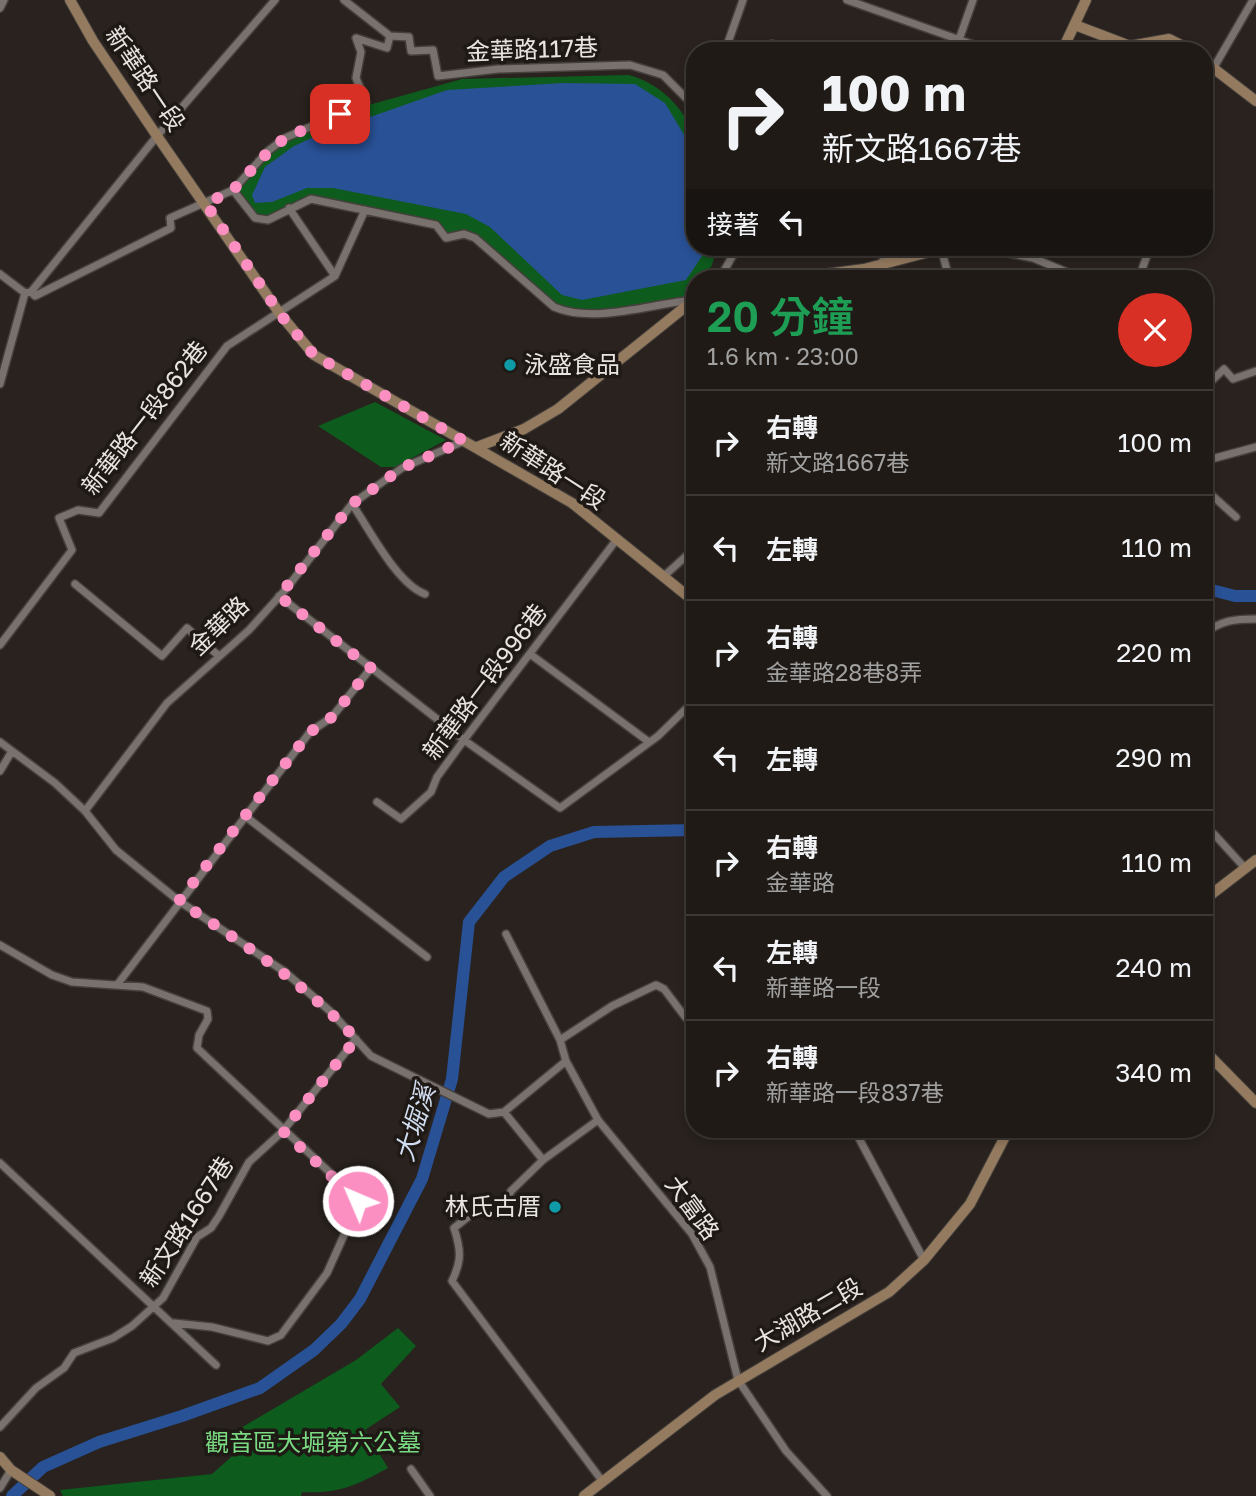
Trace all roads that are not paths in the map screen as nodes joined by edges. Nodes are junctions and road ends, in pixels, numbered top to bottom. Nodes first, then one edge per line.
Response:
1 (4, 0) edge
2 (70, 0) edge
3 (275, 0) edge
4 (344, 0) edge
5 (743, 0) edge
6 (847, 0) edge
7 (973, 0) edge
8 (1086, 0) edge
9 (1253, 0) edge
10 (0, 8) edge
11 (1075, 25) junction
12 (390, 36) junction
13 (959, 40) junction
14 (728, 42) edge
15 (965, 42) edge
16 (1066, 42) edge
17 (1120, 42) edge
18 (1152, 42) edge
19 (1175, 42) edge
20 (1213, 69) joint
21 (686, 95) edge
22 (1256, 101) edge
23 (158, 136) junction
24 (233, 190) junction
25 (206, 204) junction
26 (289, 208) junction
27 (365, 210) junction
28 (884, 256) edge
29 (911, 256) edge
30 (1023, 256) edge
31 (881, 263) junction
32 (856, 270) edge
33 (1062, 270) edge
34 (0, 274) edge
35 (335, 276) junction
36 (28, 292) junction
37 (686, 300) edge
38 (686, 305) edge
39 (280, 314) junction
40 (1256, 371) edge
41 (1213, 379) edge
42 (0, 384) edge
43 (464, 441) junction
44 (477, 447) junction
45 (1256, 447) edge
46 (1213, 459) edge
47 (1213, 496) edge
48 (352, 504) junction
49 (1236, 517) dead end
50 (617, 539) junction
51 (686, 556) edge
52 (663, 577) junction
53 (75, 584) dead end
54 (425, 594) dead end
55 (686, 595) edge
56 (279, 596) junction
57 (1256, 619) edge
58 (1213, 626) edge
59 (0, 645) edge
60 (530, 654) junction
61 (219, 656) junction
62 (371, 668) junction
63 (686, 708) edge
64 (464, 740) junction
65 (0, 742) edge
66 (649, 742) junction
67 (12, 751) junction
68 (0, 771) edge
69 (377, 802) dead end
70 (85, 811) junction
71 (245, 816) junction
72 (1213, 833) edge
73 (1256, 860) edge
74 (1245, 868) junction
75 (1213, 893) edge
76 (179, 901) junction
77 (506, 934) dead end
78 (0, 945) edge
79 (427, 957) dead end
80 (117, 985) junction
81 (686, 1018) edge
82 (356, 1039) junction
83 (560, 1040) junction
84 (1213, 1059) edge
85 (566, 1061) junction
86 (1256, 1103) edge
87 (504, 1112) junction
88 (598, 1120) junction
89 (283, 1131) junction
90 (860, 1138) edge
91 (1004, 1138) edge
92 (543, 1160) junction
93 (0, 1163) edge
94 (924, 1260) junction
95 (153, 1307) junction
96 (174, 1323) junction
97 (216, 1365) dead end
98 (738, 1380) junction
99 (0, 1427) edge
100 (0, 1457) edge
101 (411, 1468) dead end
102 (11, 1470) junction
103 (603, 1482) junction
104 (0, 1488) edge
105 (50, 1496) edge
106 (430, 1496) edge
107 (584, 1496) edge
108 (827, 1496) edge

1 - 10 street
2 - 23 street, 新華路一段
3 - 23 street
4 - 12 street
5 - 14 street
6 - 13 street
7 - 13 street
8 - 11 street
9 - 20 street
11 - 16 street
11 - 17 street
12 - 21 street, 金華路117巷
12 - 24 street
13 - 15 street
18 - 19 street
20 - 22 street
23 - 25 street, 新華路一段
23 - 36 street
24 - 25 street
24 - 26 street
25 - 36 street
25 - 39 street, 新華路一段
26 - 27 street
26 - 35 street
27 - 35 street
27 - 37 street
28 - 31 street
29 - 31 street
30 - 33 street
31 - 32 street
34 - 36 street
35 - 39 street
36 - 42 street
38 - 44 street
39 - 43 street, 新華路一段
39 - 59 street, 新華路一段862巷
40 - 41 street
43 - 44 street, 新華路一段
43 - 48 street, 金華路
44 - 50 street, 新華路一段
45 - 46 street
47 - 49 street
48 - 54 street
48 - 56 street, 金華路
50 - 52 street, 新華路一段
50 - 60 street, 新華路一段996巷
51 - 52 street
52 - 55 street, 新華路一段
53 - 61 street
56 - 61 street, 金華路
56 - 62 street
57 - 58 street
60 - 64 street, 新華路一段996巷
60 - 66 street
61 - 70 street, 金華路
62 - 64 street
62 - 71 street
63 - 66 street
64 - 66 street
64 - 69 street, 新華路一段996巷
65 - 67 street
67 - 68 street
67 - 70 street
70 - 76 street
71 - 76 street
71 - 79 street
72 - 74 street
73 - 74 street
74 - 75 street
76 - 80 street
76 - 82 street
77 - 83 street, 大富路
78 - 80 street
80 - 89 street
81 - 83 street
82 - 87 street
82 - 89 street, 新文路1667巷
83 - 85 street, 大富路
84 - 86 street
85 - 87 street
85 - 88 street, 大富路
87 - 92 street
88 - 92 street
88 - 98 street, 大富路
89 - 95 street, 新文路1667巷
89 - 96 street
90 - 94 street
91 - 94 street, 大湖路二段
92 - 103 street
93 - 95 street
94 - 98 street, 大湖路二段
95 - 96 street
95 - 99 street, 新文路1667巷
96 - 97 street
98 - 103 street, 大湖路二段
98 - 108 street, 大富路
100 - 102 street
101 - 106 street
102 - 104 street
102 - 105 street
103 - 107 street, 大湖路二段

